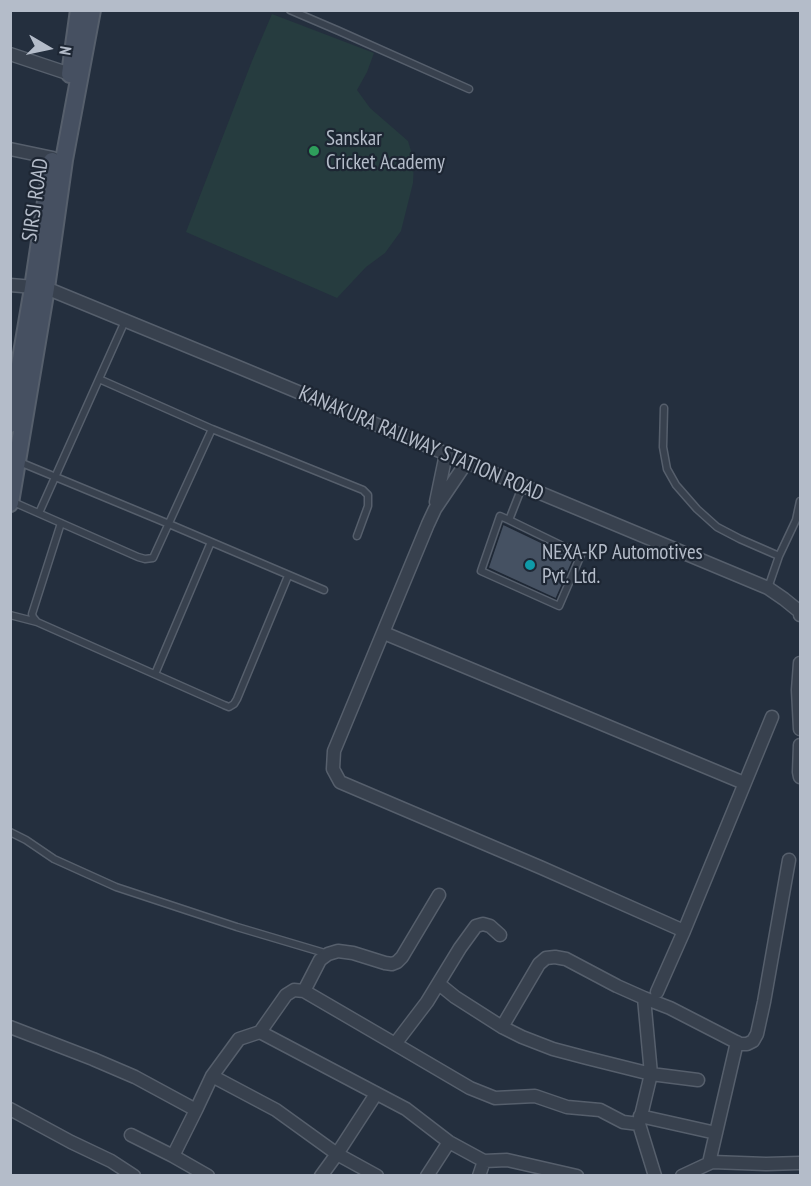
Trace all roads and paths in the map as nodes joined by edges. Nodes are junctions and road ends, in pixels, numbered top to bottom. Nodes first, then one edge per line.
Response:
1 (79, 10) edge
2 (92, 10) edge
3 (290, 10) edge
4 (10, 54) edge
5 (70, 74) junction
6 (469, 89) dead end
7 (10, 149) edge
8 (53, 158) junction
9 (10, 285) edge
10 (40, 288) junction
11 (125, 321) junction
12 (99, 379) junction
13 (664, 408) dead end
14 (10, 424) edge
15 (212, 429) junction
16 (446, 454) junction
17 (18, 461) junction
18 (466, 463) junction
19 (55, 477) junction
20 (522, 487) junction
21 (801, 501) edge
22 (11, 502) edge
23 (435, 509) junction
24 (39, 513) junction
25 (509, 520) junction
26 (61, 523) junction
27 (169, 524) junction
28 (357, 536) dead end
29 (211, 542) junction
30 (779, 556) junction
31 (288, 576) junction
32 (768, 588) junction
33 (324, 590) dead end
34 (10, 615) edge
35 (801, 615) edge
36 (37, 622) junction
37 (384, 633) junction
38 (801, 663) edge
39 (155, 674) junction
40 (772, 717) dead end
41 (801, 729) edge
42 (801, 745) edge
43 (801, 777) edge
44 (744, 783) junction
45 (10, 832) edge
46 (789, 860) dead end
47 (439, 895) dead end
48 (684, 931) junction
49 (500, 935) dead end
50 (328, 954) junction
51 (439, 984) junction
52 (304, 991) junction
53 (657, 992) dead end
54 (644, 998) junction
55 (10, 1027) edge
56 (502, 1027) junction
57 (260, 1032) junction
58 (736, 1042) junction
59 (395, 1044) junction
60 (651, 1074) junction
61 (212, 1076) junction
62 (698, 1080) dead end
63 (376, 1094) junction
64 (10, 1109) edge
65 (196, 1110) junction
66 (640, 1120) junction
67 (716, 1133) junction
68 (131, 1135) dead end
69 (449, 1142) junction
70 (337, 1154) junction
71 (173, 1156) junction
72 (484, 1161) junction
73 (709, 1163) junction
74 (801, 1163) edge
75 (739, 1169) edge
76 (134, 1176) edge
77 (208, 1176) edge
78 (321, 1176) edge
79 (377, 1176) edge
80 (427, 1176) edge
81 (479, 1176) edge
82 (577, 1176) edge
83 (655, 1176) edge
84 (682, 1176) edge

1 - 5 main road, SIRSI ROAD
2 - 10 main road, SIRSI ROAD
3 - 6 lane
4 - 5 street
5 - 8 main road, SIRSI ROAD
7 - 8 street
8 - 10 main road, SIRSI ROAD
9 - 10 street, KANAKURA RAILWAY STATION ROAD
10 - 11 street, KANAKURA RAILWAY STATION ROAD
10 - 14 main road, SIRSI ROAD
10 - 17 main road, SIRSI ROAD
11 - 12 lane
11 - 16 street, KANAKURA RAILWAY STATION ROAD
12 - 15 lane
12 - 19 lane
13 - 30 lane
15 - 27 lane
15 - 28 lane
16 - 18 street, KANAKURA RAILWAY STATION ROAD
16 - 23 street
17 - 19 lane
17 - 22 main road, SIRSI ROAD
18 - 20 street, KANAKURA RAILWAY STATION ROAD
18 - 23 street
19 - 24 lane
19 - 27 lane
20 - 25 lane
20 - 32 street, KANAKURA RAILWAY STATION ROAD
21 - 30 lane
22 - 24 lane
23 - 37 street
24 - 26 lane
25 - 25 lane
26 - 27 lane
26 - 36 lane
27 - 29 lane
29 - 31 lane
29 - 39 lane
30 - 32 lane
31 - 33 lane
31 - 39 lane
32 - 35 street, KANAKURA RAILWAY STATION ROAD
34 - 36 lane
36 - 39 lane
37 - 44 street
37 - 48 street
38 - 41 street
40 - 44 street
42 - 43 street
44 - 48 street
45 - 50 lane
46 - 58 street
47 - 50 street
48 - 53 street
49 - 51 street
50 - 52 street
51 - 56 street
51 - 59 street
52 - 57 street
52 - 59 street
54 - 56 street
54 - 58 street
54 - 60 street
55 - 65 street
56 - 60 street
57 - 61 street
57 - 63 street
58 - 67 street
59 - 66 street
60 - 62 street
60 - 66 street
61 - 65 street
61 - 70 street
63 - 69 street
63 - 70 street
64 - 76 street
65 - 71 street
66 - 67 street
66 - 83 street
67 - 73 street
68 - 71 street
69 - 72 street
69 - 80 street
70 - 78 street
70 - 79 street
71 - 77 street
72 - 81 street
72 - 82 street
73 - 75 street
73 - 84 street
74 - 75 street

